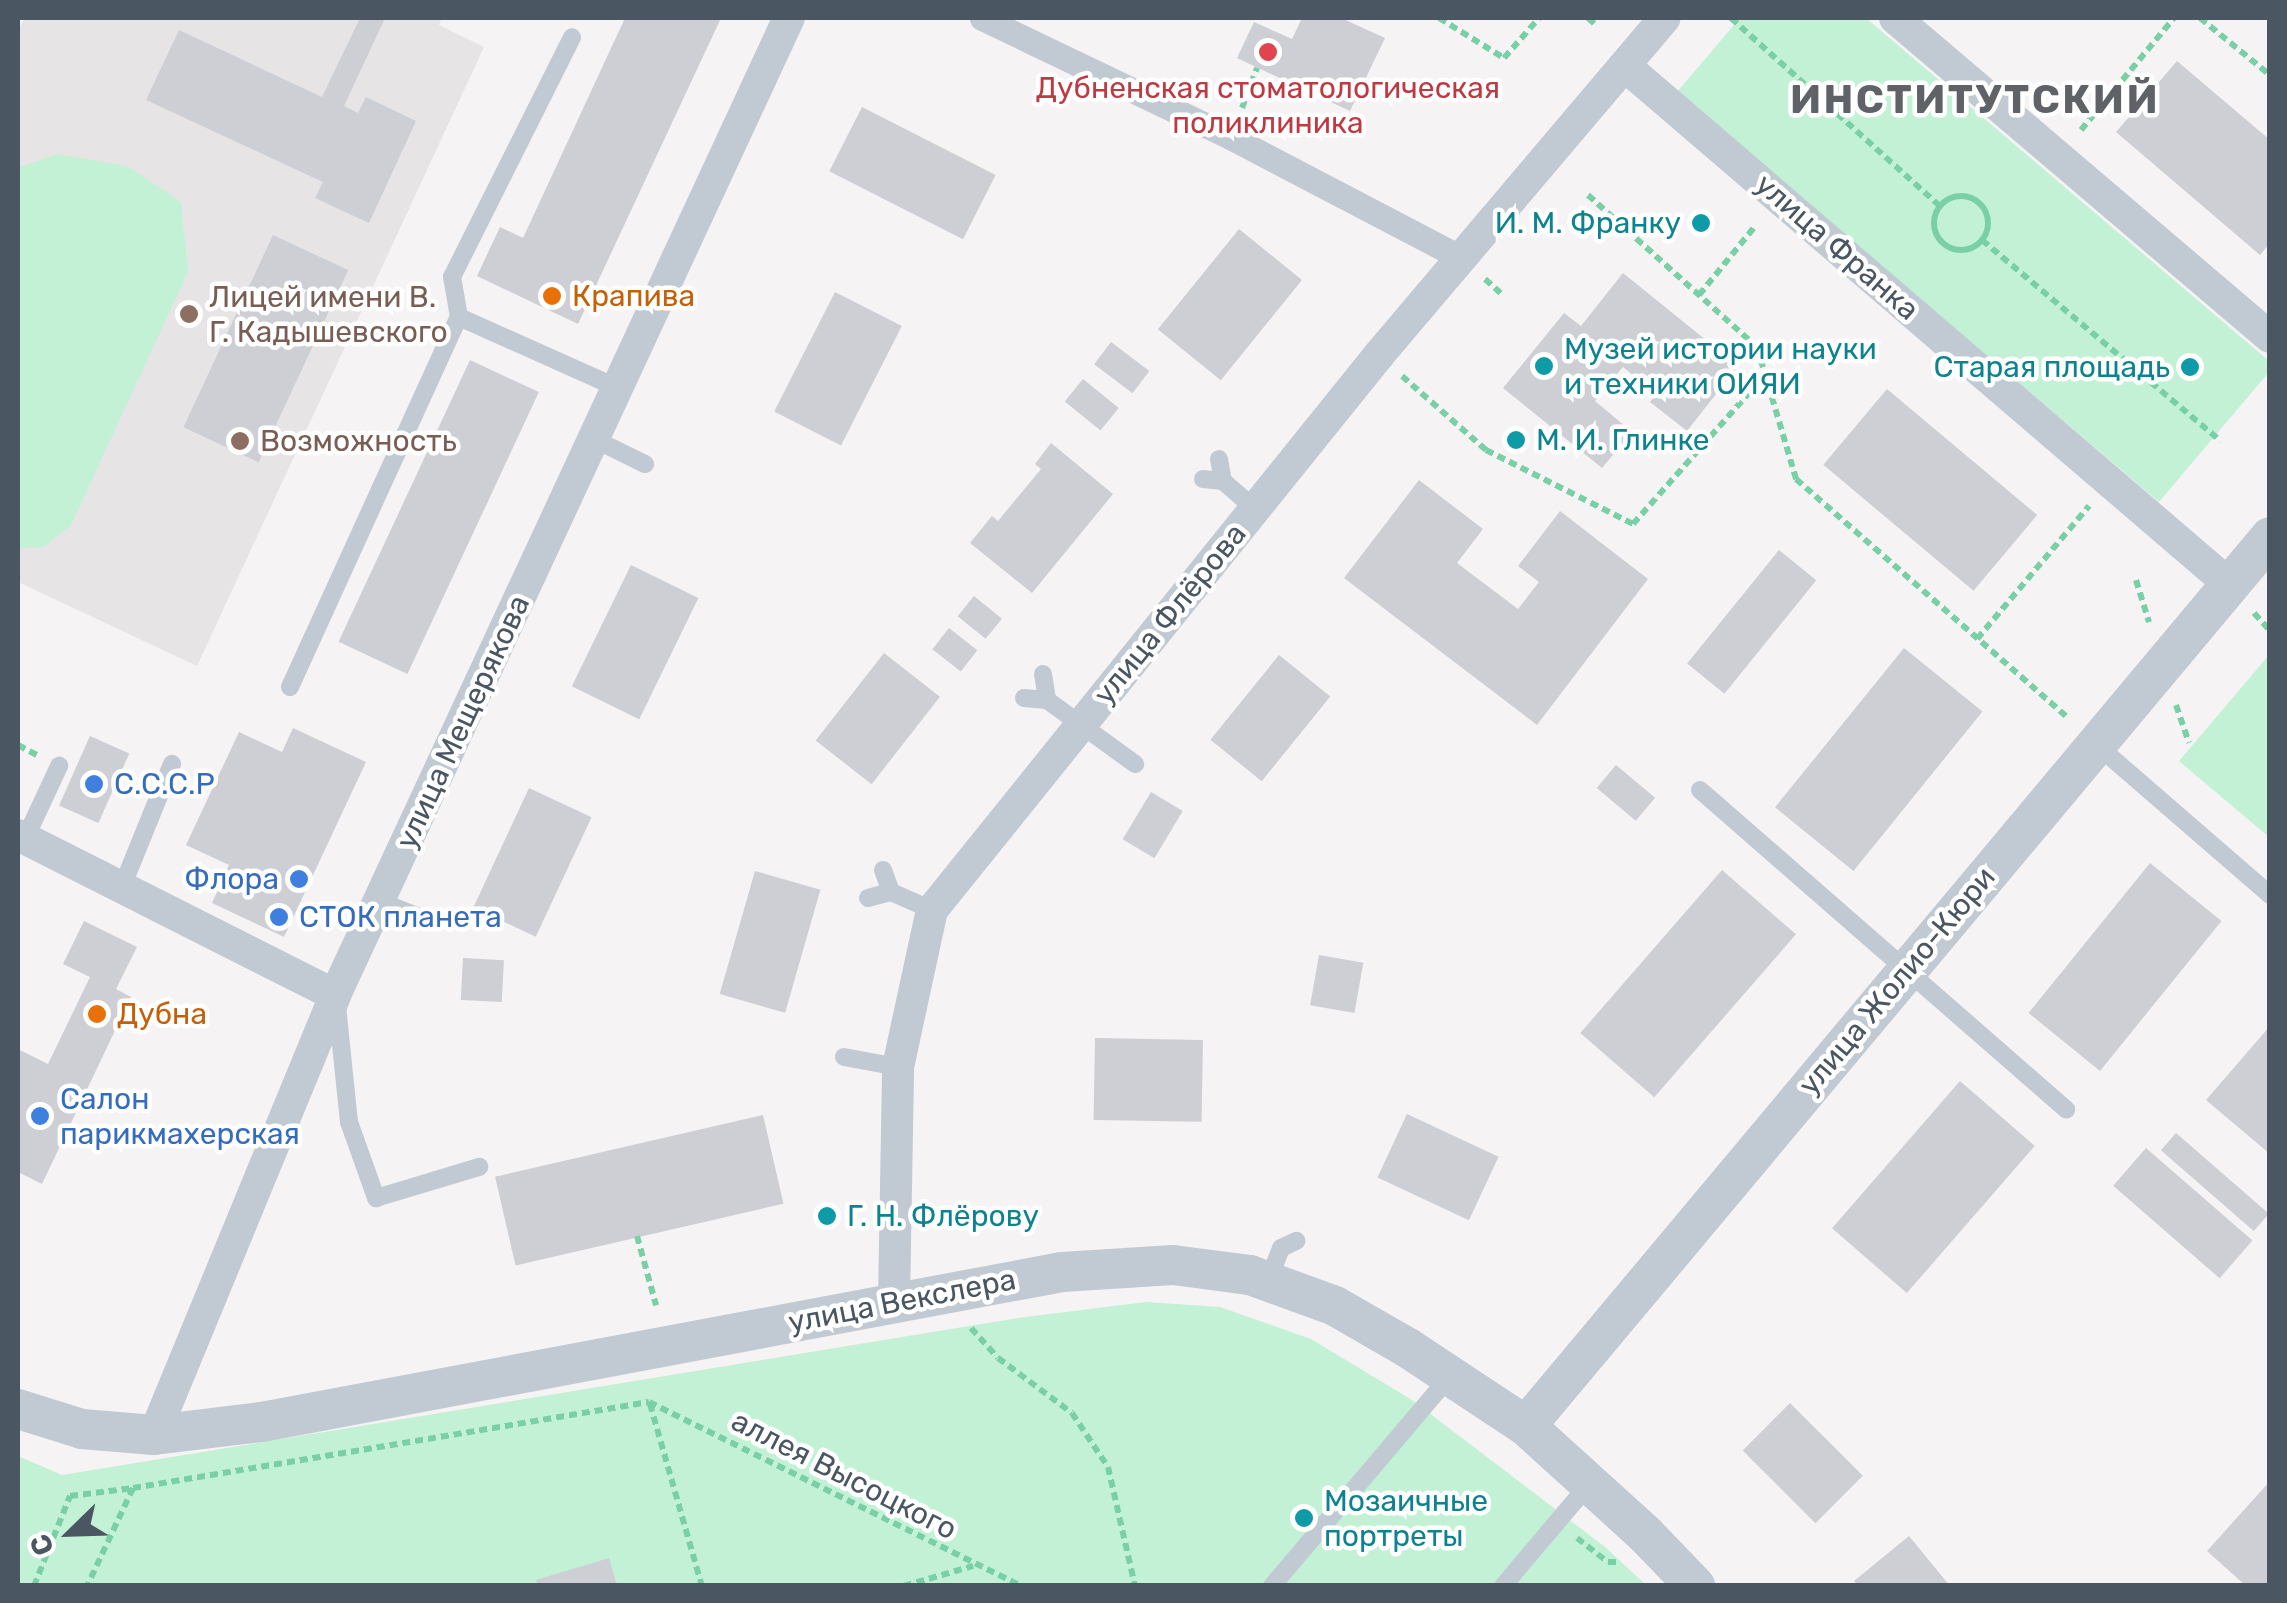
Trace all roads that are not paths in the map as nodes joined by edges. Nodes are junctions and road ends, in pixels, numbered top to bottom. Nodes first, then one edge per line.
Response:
1 (790, 18) edge
2 (982, 18) edge
3 (1665, 18) edge
4 (1895, 18) edge
5 (572, 38) dead end
6 (1626, 66) junction
7 (1462, 258) junction
8 (458, 317) junction
9 (2270, 336) edge
10 (618, 388) junction
11 (594, 439) junction
12 (1219, 459) dead end
13 (645, 464) dead end
14 (1203, 479) dead end
15 (1223, 481) junction
16 (1255, 509) junction
17 (2270, 537) edge
18 (2230, 586) junction
19 (1043, 674) dead end
20 (290, 686) dead end
21 (1024, 698) dead end
22 (1047, 700) junction
23 (1082, 724) junction
24 (2098, 746) junction
25 (172, 764) dead end
26 (1135, 764) dead end
27 (59, 766) dead end
28 (1700, 790) dead end
29 (21, 837) edge
30 (884, 870) dead end
31 (122, 887) junction
32 (891, 892) junction
33 (2270, 895) edge
34 (868, 898) dead end
35 (380, 901) junction
36 (932, 910) junction
37 (427, 920) dead end
38 (1906, 968) junction
39 (336, 995) junction
40 (844, 1057) dead end
41 (898, 1067) junction
42 (2066, 1110) dead end
43 (479, 1167) dead end
44 (894, 1302) junction
45 (1452, 1375) junction
46 (18, 1410) edge
47 (1526, 1426) junction
48 (154, 1435) junction
49 (1591, 1482) junction
50 (1272, 1586) edge
51 (1503, 1586) edge
52 (1694, 1586) edge

1 - 10 street, улица Мещерякова
2 - 7 street
3 - 6 street, улица Флёрова
4 - 9 street
5 - 8 lane
6 - 7 street, улица Флёрова
6 - 18 street, улица Франка
7 - 16 street, улица Флёрова
8 - 10 lane
8 - 20 lane
10 - 11 street, улица Мещерякова
11 - 13 lane
11 - 35 street, улица Мещерякова
12 - 15 lane
14 - 15 lane
15 - 16 lane
16 - 23 street, улица Флёрова
17 - 18 street, улица Жолио-Кюри
18 - 24 street, улица Жолио-Кюри
19 - 22 lane
21 - 22 lane
22 - 23 lane
23 - 26 lane
23 - 36 street, улица Флёрова
24 - 33 lane
24 - 38 street, улица Жолио-Кюри
25 - 31 lane
27 - 29 lane
28 - 38 lane
29 - 31 street
30 - 32 lane
31 - 39 street
32 - 34 lane
32 - 36 lane
35 - 37 lane
35 - 39 street, улица Мещерякова
36 - 41 street, улица Флёрова
38 - 42 lane
38 - 47 street, улица Жолио-Кюри
39 - 43 lane
39 - 48 street, улица Мещерякова
40 - 41 lane
41 - 44 street, улица Флёрова
44 - 45 street, улица Векслера
44 - 48 street, улица Векслера
45 - 47 street, улица Векслера
45 - 50 lane
46 - 48 street, улица Векслера
47 - 49 street, улица Векслера
49 - 51 lane
49 - 52 street, улица Векслера

